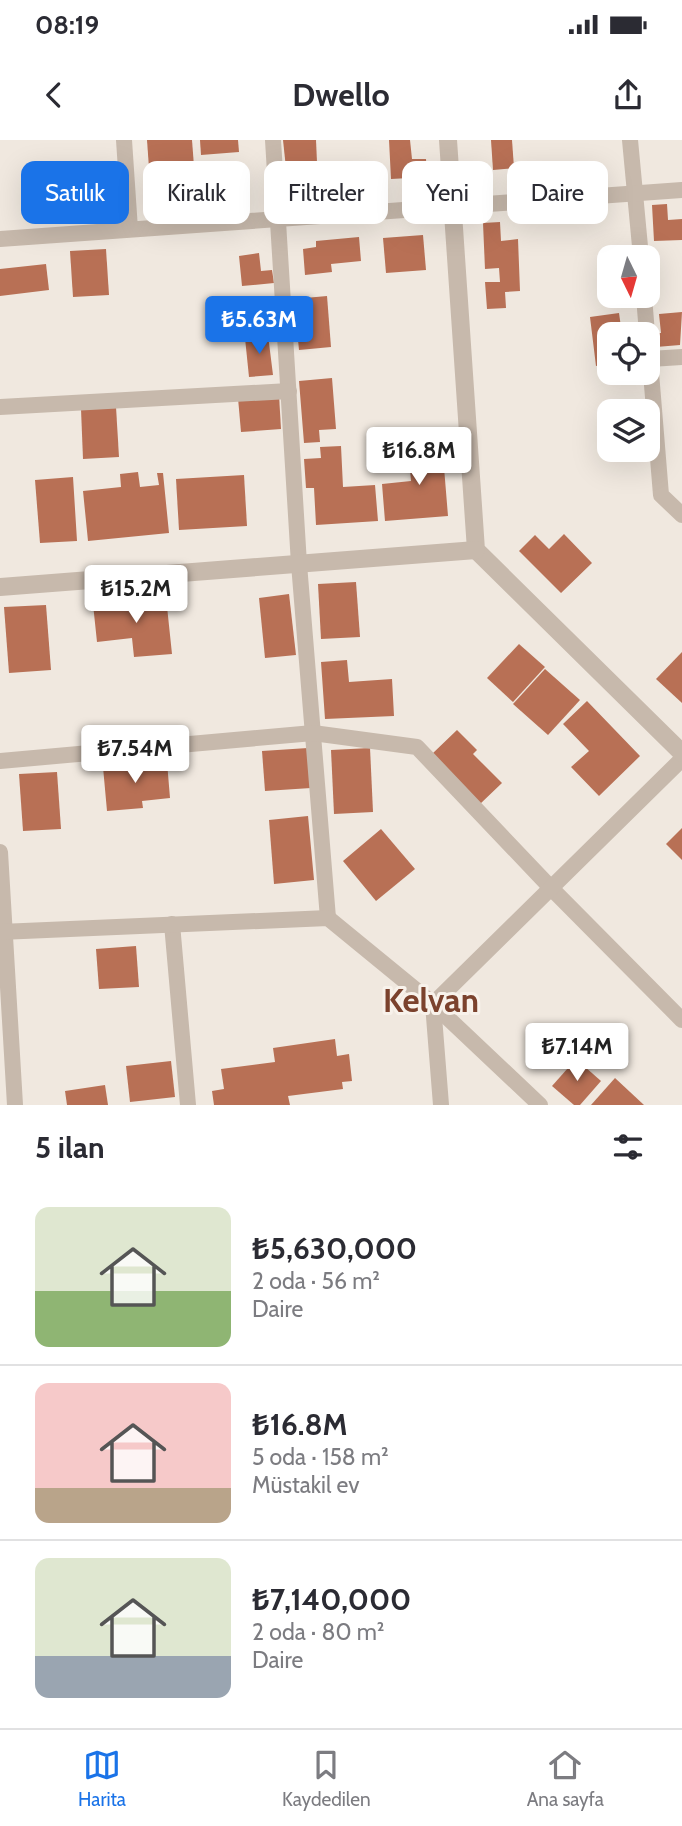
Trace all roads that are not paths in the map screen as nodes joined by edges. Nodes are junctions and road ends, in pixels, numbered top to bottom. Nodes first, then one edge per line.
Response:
1 (124, 140) edge
2 (273, 140) edge
3 (448, 140) edge
4 (630, 140) edge
5 (275, 161) edge
6 (449, 161) edge
7 (682, 190) edge
8 (635, 193) junction
9 (493, 202) edge
10 (264, 219) edge
11 (279, 224) edge
12 (453, 224) edge
13 (130, 229) junction
14 (0, 239) edge
15 (640, 245) edge
16 (682, 357) edge
17 (660, 358) edge
18 (652, 385) edge
19 (289, 391) junction
20 (0, 407) edge
21 (682, 515) edge
22 (476, 550) junction
23 (299, 564) junction
24 (0, 587) edge
25 (313, 733) junction
26 (682, 753) edge
27 (682, 759) edge
28 (0, 761) edge
29 (0, 852) edge
30 (551, 888) junction
31 (328, 918) junction
32 (172, 924) junction
33 (2, 932) edge
34 (433, 1004) junction
35 (682, 1020) edge
36 (15, 1105) edge
37 (188, 1105) edge
38 (441, 1105) edge
39 (540, 1105) edge

1 - 13 street
2 - 5 street
3 - 6 street
4 - 8 street
7 - 8 street
8 - 9 street
8 - 15 street
10 - 13 street
11 - 19 street
12 - 22 street
13 - 14 street
16 - 17 street
18 - 21 street
19 - 20 street
19 - 23 street
22 - 23 street
22 - 26 street
23 - 24 street
23 - 25 street
25 - 28 street
25 - 30 street
25 - 31 street
27 - 30 street
29 - 33 street
30 - 34 street
30 - 35 street
31 - 32 street
31 - 34 street
32 - 33 street
32 - 37 street
33 - 36 street
34 - 38 street
34 - 39 street

